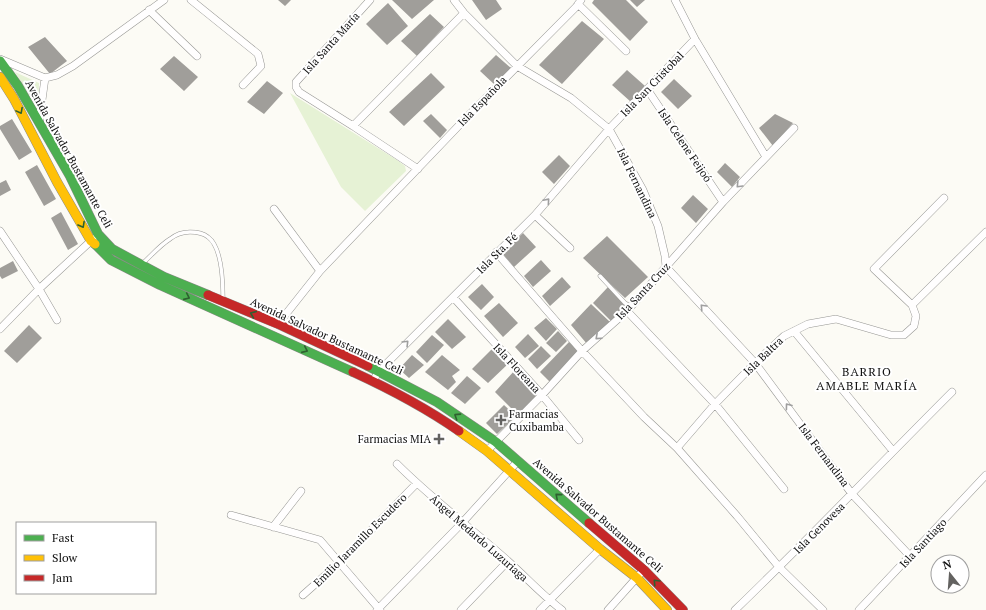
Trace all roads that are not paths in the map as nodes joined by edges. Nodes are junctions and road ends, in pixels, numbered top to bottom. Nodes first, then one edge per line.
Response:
1 (164, 0) edge
2 (191, 0) edge
3 (370, 0) edge
4 (454, 0) edge
5 (675, 0) edge
6 (579, 2) edge
7 (149, 10) junction
8 (464, 13) junction
9 (695, 39) junction
10 (626, 51) dead end
11 (197, 56) dead end
12 (0, 60) edge
13 (517, 66) junction
14 (0, 78) edge
15 (45, 78) junction
16 (243, 86) dead end
17 (647, 89) junction
18 (39, 122) junction
19 (354, 126) junction
20 (794, 128) dead end
21 (609, 129) junction
22 (766, 157) junction
23 (418, 169) junction
24 (70, 176) junction
25 (57, 182) junction
26 (944, 198) dead end
27 (723, 202) junction
28 (274, 209) dead end
29 (534, 215) junction
30 (0, 231) edge
31 (986, 232) edge
32 (98, 234) junction
33 (91, 241) junction
34 (570, 248) dead end
35 (496, 252) junction
36 (142, 265) junction
37 (666, 267) junction
38 (320, 271) junction
39 (600, 276) dead end
40 (39, 289) junction
41 (453, 297) junction
42 (223, 302) junction
43 (912, 305) junction
44 (629, 308) junction
45 (219, 311) junction
46 (57, 320) dead end
47 (278, 324) junction
48 (0, 329) edge
49 (794, 330) junction
50 (582, 351) junction
51 (755, 363) junction
52 (379, 371) junction
53 (373, 381) junction
54 (952, 392) dead end
55 (542, 395) junction
56 (715, 404) junction
57 (579, 440) dead end
58 (496, 442) junction
59 (677, 448) junction
60 (487, 451) junction
61 (893, 451) junction
62 (518, 461) junction
63 (397, 464) dead end
64 (509, 471) junction
65 (986, 475) edge
66 (416, 484) junction
67 (784, 489) dead end
68 (302, 491) dead end
69 (852, 494) junction
70 (231, 515) dead end
71 (462, 523) junction
72 (273, 527) junction
73 (600, 549) junction
74 (910, 556) junction
75 (508, 561) junction
76 (338, 563) junction
77 (779, 567) junction
78 (644, 570) junction
79 (636, 578) junction
80 (304, 596) dead end
81 (549, 600) junction
82 (378, 609) edge
83 (461, 610) edge
84 (540, 610) edge
85 (562, 610) edge
86 (608, 610) edge
87 (667, 610) edge
88 (682, 610) edge
89 (735, 610) edge
90 (823, 610) edge
91 (859, 610) edge

1 - 7 street
2 - 16 street
3 - 19 street, Isla Santa María
4 - 8 street, Isla Fernandina
5 - 9 street
6 - 10 street
6 - 13 street, Isla Española
7 - 11 street
7 - 15 street
8 - 13 street, Isla Fernandina
8 - 19 street
9 - 17 street, Isla San Cristobal
9 - 22 street
12 - 15 street
12 - 18 main road, Avenida Salvador Bustamante Celi
13 - 21 street, Isla Fernandina
13 - 23 street, Isla Española
14 -> 25 main road, Avenida Salvador Bustamante Celi
15 - 18 street
17 - 21 street, Isla San Cristobal
17 - 27 street, Isla Celene Feijoó
18 - 24 main road, Avenida Salvador Bustamante Celi
19 - 23 street
20 - 22 street, Isla Santa Cruz
29 -> 21 street, Isla Sta. Fé
21 - 37 street, Isla Fernandina
22 -> 27 street, Isla Santa Cruz
23 - 38 street, Isla Española
24 - 25 main road
24 - 32 main road, Avenida Salvador Bustamante Celi
25 -> 33 main road, Avenida Salvador Bustamante Celi
26 - 43 street
27 - 37 street, Isla Santa Cruz
28 - 38 street
29 - 34 street
29 - 35 street, Isla Sta. Fé
30 - 40 street
31 - 43 street
32 - 33 street
32 - 36 main road, Avenida Salvador Bustamante Celi
33 - 40 street
33 -> 45 main road, Avenida Salvador Bustamante Celi
35 - 41 street, Isla Sta. Fé
35 - 50 street
36 - 42 main road, Avenida Salvador Bustamante Celi
36 - 42 lane
37 - 44 street, Isla Santa Cruz
51 -> 37 street, Isla Fernandina
38 - 47 street, Isla Española
39 - 44 lane
40 - 46 street
40 - 48 street
52 -> 41 street, Isla Sta. Fé
41 - 55 street, Isla Floreana
42 - 45 lane
47 -> 42 main road, Avenida Salvador Bustamante Celi
43 - 49 street, Isla Baltra
44 -> 50 street, Isla Santa Cruz
44 - 56 street
45 -> 53 main road, Avenida Salvador Bustamante Celi
47 - 52 main road, Avenida Salvador Bustamante Celi
49 - 51 street, Isla Baltra
49 - 61 street
50 - 55 street, Isla Santa Cruz
50 - 59 street
51 - 56 street, Isla Baltra
69 -> 51 street, Isla Fernandina
52 - 53 street
58 -> 52 main road, Avenida Salvador Bustamante Celi
53 - 60 main road, Avenida Salvador Bustamante Celi
54 - 61 street, Isla Genovesa
55 - 57 street, Isla Floreana
55 - 58 street, Isla Santa Cruz
56 - 59 street, Isla Baltra
56 - 67 street
58 - 60 street, Isla Santa Cruz
58 - 62 main road, Avenida Salvador Bustamante Celi
59 - 77 street
60 - 64 main road, Avenida Salvador Bustamante Celi
61 - 69 street, Isla Genovesa
62 - 64 street
78 -> 62 main road, Avenida Salvador Bustamante Celi
63 - 66 street, Ángel Medardo Luzuriaga
64 - 71 street
64 - 73 main road, Avenida Salvador Bustamante Celi
65 - 74 street, Isla Santiago
66 - 71 street, Ángel Medardo Luzuriaga
66 - 76 street, Emilio Jaramillo Escudero
68 - 72 street
69 - 74 street, Isla Fernandina
69 - 77 street, Isla Genovesa
70 - 72 street
71 - 75 street, Ángel Medardo Luzuriaga
71 - 82 street
72 - 76 street
73 - 79 main road, Avenida Salvador Bustamante Celi
73 - 81 street
74 - 91 street, Isla Santiago
75 - 81 street, Ángel Medardo Luzuriaga
75 - 83 street
76 - 80 street, Emilio Jaramillo Escudero
76 - 82 street
77 - 89 street, Isla Genovesa
77 - 90 street
78 - 79 street
88 -> 78 main road, Avenida Salvador Bustamante Celi
79 - 86 street
79 - 87 main road, Avenida Salvador Bustamante Celi
81 - 84 street
81 - 85 street, Ángel Medardo Luzuriaga

